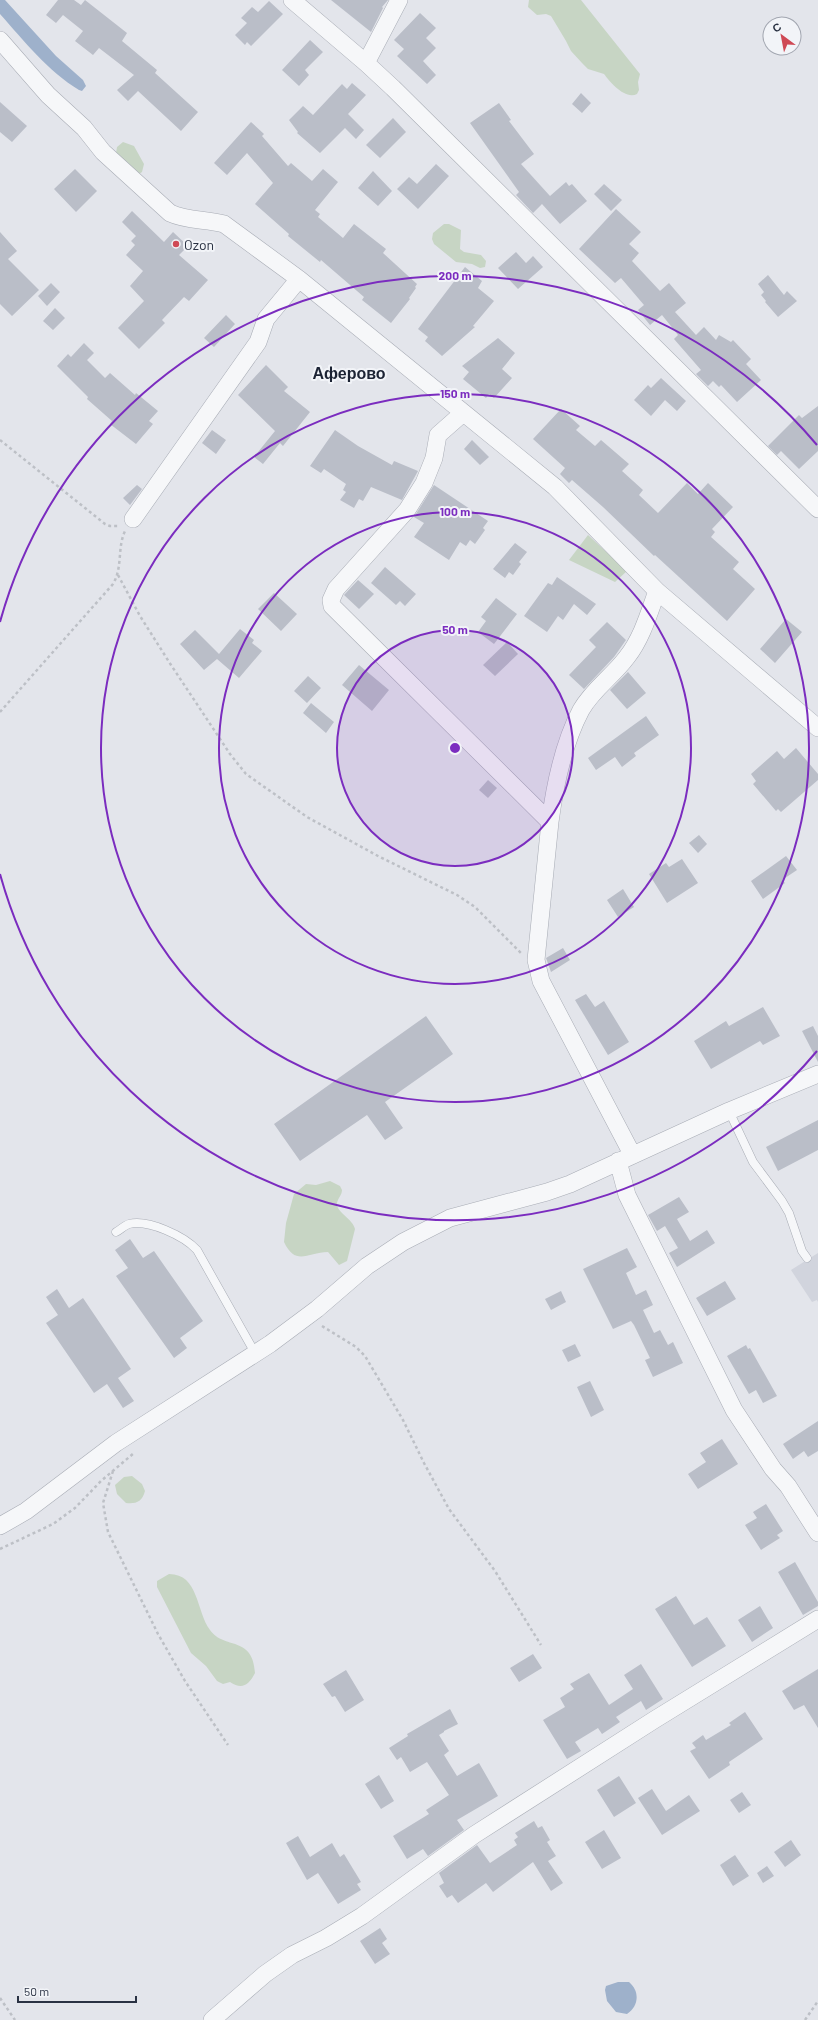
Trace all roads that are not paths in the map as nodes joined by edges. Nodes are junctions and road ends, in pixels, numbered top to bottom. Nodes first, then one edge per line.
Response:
1 (292, 0) edge
2 (399, 0) edge
3 (0, 40) edge
4 (366, 63) junction
5 (299, 279) junction
6 (462, 413) junction
7 (818, 509) edge
8 (132, 521) road end
9 (657, 591) junction
10 (818, 728) edge
11 (550, 822) junction
12 (818, 1074) edge
13 (729, 1111) junction
14 (625, 1157) junction
15 (116, 1232) dead end
16 (807, 1258) dead end
17 (255, 1353) junction
18 (0, 1526) edge
19 (818, 1533) edge
20 (818, 1619) edge
21 (212, 2020) edge

1 - 4 street
2 - 4 street
3 - 5 street
4 - 7 street
5 - 6 street
5 - 8 street
6 - 9 street
6 - 11 street
9 - 10 street
9 - 11 street
11 - 14 street
12 - 13 street
13 - 14 street
13 - 16 lane
14 - 17 street
14 - 19 street
15 - 17 lane
17 - 18 street
20 - 21 street

